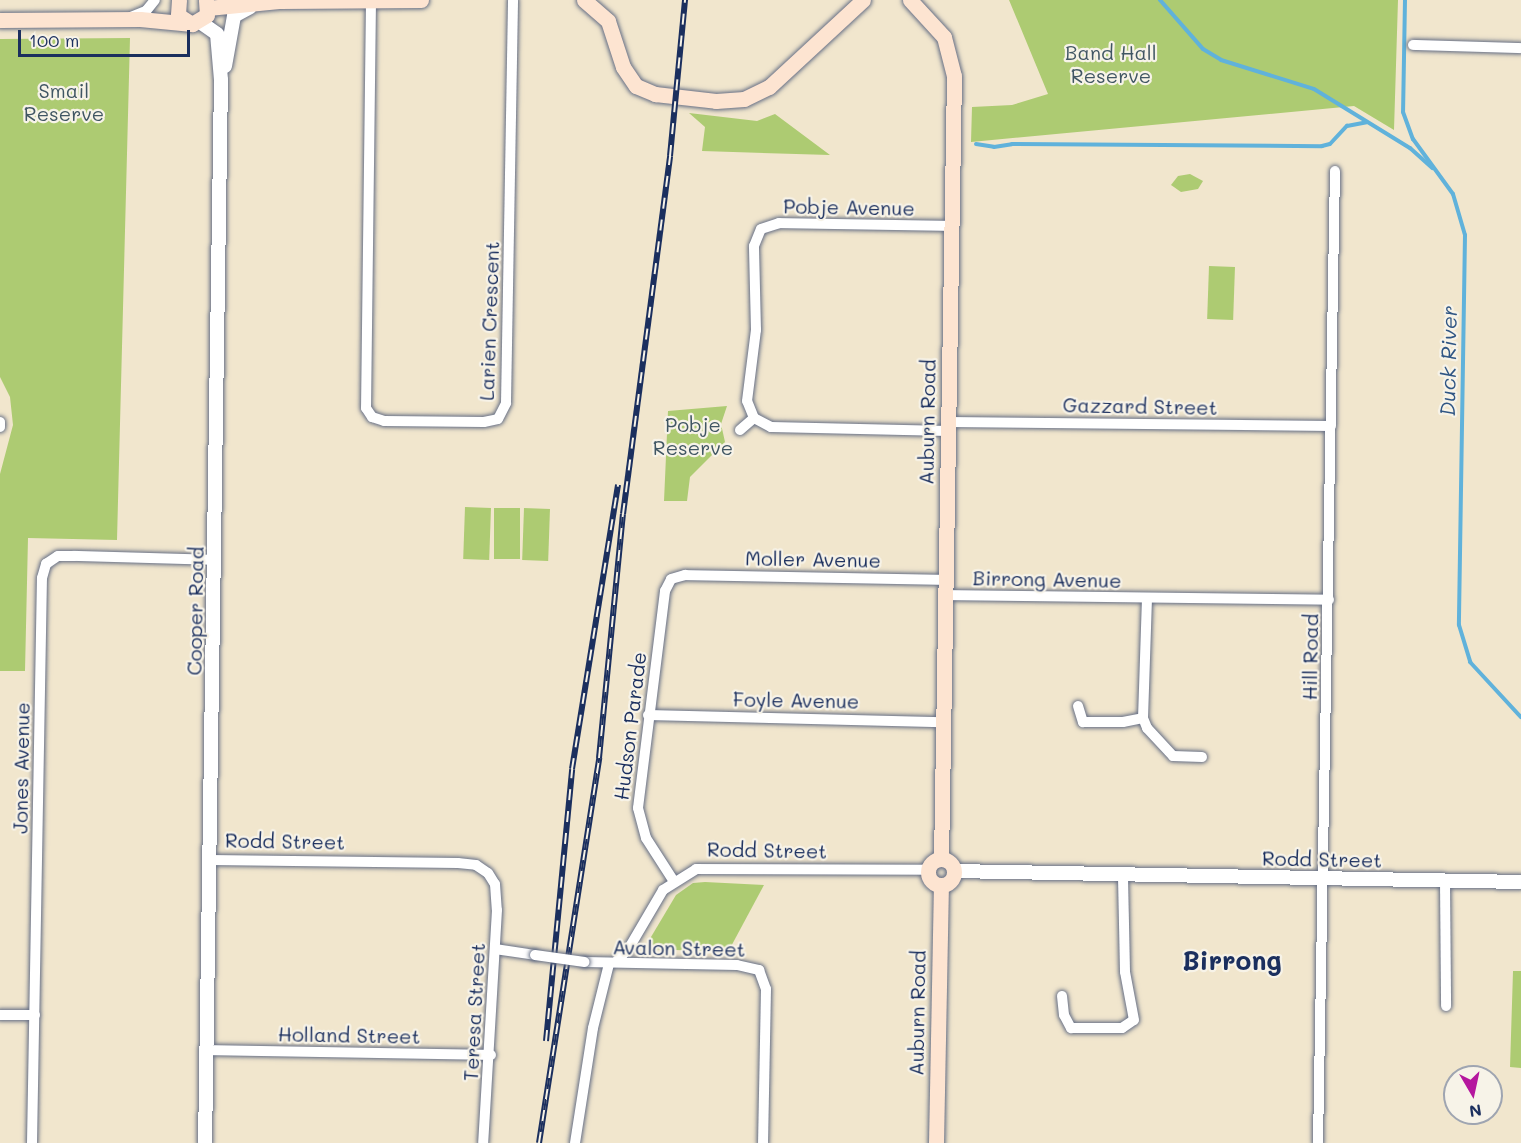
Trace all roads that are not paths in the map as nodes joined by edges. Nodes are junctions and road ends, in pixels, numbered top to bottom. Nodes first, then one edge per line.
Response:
1 (155, 0) edge
2 (272, 0) edge
3 (421, 0) edge
4 (513, 0) edge
5 (584, 0) edge
6 (863, 0) edge
7 (910, 0) edge
8 (279, 1) edge
9 (371, 1) edge
10 (176, 3) edge
11 (203, 13) edge
12 (134, 19) junction
13 (0, 20) edge
14 (1413, 45) dead end
15 (1521, 48) edge
16 (221, 80) junction
17 (1335, 171) dead end
18 (951, 226) junction
19 (754, 418) junction
20 (0, 422) edge
21 (948, 426) junction
22 (1331, 426) junction
23 (0, 427) edge
24 (740, 430) dead end
25 (214, 560) junction
26 (680, 575) joint
27 (946, 587) junction
28 (1147, 598) junction
29 (1329, 600) junction
30 (1078, 706) dead end
31 (648, 715) junction
32 (1143, 717) junction
33 (943, 722) junction
34 (1202, 757) dead end
35 (941, 858) junction
36 (210, 860) junction
37 (928, 870) junction
38 (954, 872) junction
39 (1123, 875) junction
40 (1324, 877) junction
41 (673, 880) junction
42 (1445, 882) junction
43 (1521, 882) edge
44 (495, 884) joint
45 (941, 885) junction
46 (495, 949) junction
47 (613, 963) junction
48 (1062, 996) dead end
49 (1446, 1006) dead end
50 (0, 1015) edge
51 (35, 1015) junction
52 (207, 1050) junction
53 (490, 1055) junction
54 (32, 1143) edge
55 (205, 1143) edge
56 (483, 1143) edge
57 (574, 1143) edge
58 (763, 1143) edge
59 (936, 1143) edge
60 (1318, 1143) edge

1 - 12 street
2 - 8 main road
3 - 9 main road
4 - 9 street, Larien Crescent
5 - 6 main road
7 - 18 main road, Auburn Road
8 - 9 main road
8 - 11 main road
8 - 16 street
10 - 11 main road
10 - 12 main road
11 - 12 main road
11 - 16 street
12 - 13 main road
14 - 15 street
16 - 25 street, Cooper Road
17 - 22 street, Hill Road
18 - 19 street, Pobje Avenue
18 - 21 main road, Auburn Road
19 - 21 street
19 - 24 street
20 - 23 street
21 - 22 street, Gazzard Street
21 - 27 main road, Auburn Road
22 - 29 street, Hill Road
25 - 36 street, Cooper Road
25 - 51 street, Jones Avenue
26 - 27 street, Moller Avenue
26 - 31 street, Hudson Parade
27 - 28 street, Birrong Avenue
27 - 33 main road, Auburn Road
28 - 29 street, Birrong Avenue
28 - 32 street, Birrong Avenue
29 - 40 street, Hill Road
30 - 32 street
31 - 33 street, Foyle Avenue
31 - 41 street, Hudson Parade
32 - 34 street
33 - 35 main road, Auburn Road
35 - 37 main road
35 - 38 main road
36 - 44 street, Rodd Street
36 - 52 street, Cooper Road
37 - 41 street, Rodd Street
37 - 45 main road
38 - 39 street, Rodd Street
38 - 45 main road
39 - 40 street, Rodd Street
39 - 48 street
40 - 42 street, Rodd Street
40 - 60 street, Hill Road
41 - 47 street
42 - 43 street, Rodd Street
42 - 49 street
44 - 46 street, Teresa Street
45 - 59 main road, Auburn Road
46 - 47 street, Avalon Street, bridge
46 - 53 street, Teresa Street
47 - 57 street
47 - 58 street, Avalon Street
50 - 51 street
51 - 54 street, Jones Avenue
52 - 53 street, Holland Street
52 - 55 street, Cooper Road
53 - 56 street, Teresa Street

